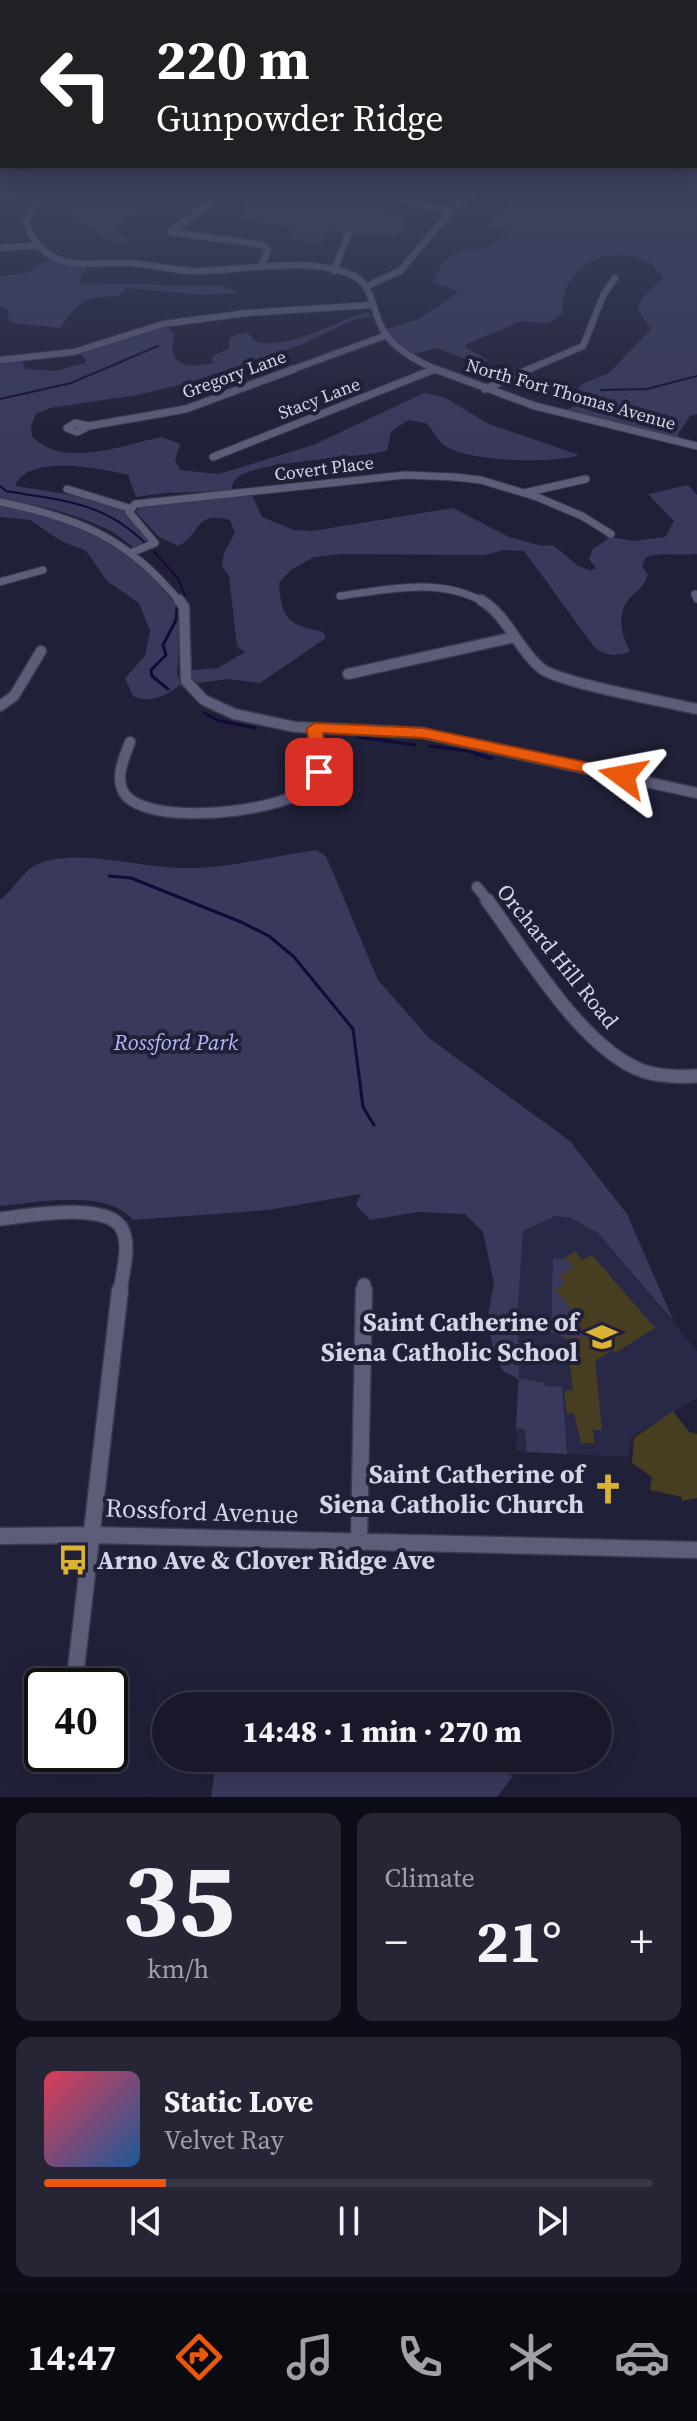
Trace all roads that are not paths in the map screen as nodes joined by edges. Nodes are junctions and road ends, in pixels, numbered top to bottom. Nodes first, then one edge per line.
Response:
1 (351, 276) edge
2 (389, 276) edge
3 (615, 278) dead end
4 (367, 286) junction
5 (371, 305) junction
6 (387, 335) junction
7 (0, 360) edge
8 (436, 369) junction
9 (485, 389) junction
10 (89, 426) dead end
11 (697, 446) edge
12 (213, 457) dead end
13 (586, 479) dead end
14 (67, 489) dead end
15 (524, 493) junction
16 (0, 502) edge
17 (129, 508) junction
18 (611, 534) dead end
19 (133, 552) junction
20 (43, 570) dead end
21 (0, 582) edge
22 (340, 596) dead end
23 (515, 637) junction
24 (41, 651) dead end
25 (348, 674) dead end
26 (0, 706) edge
27 (697, 709) edge
28 (315, 728) junction
29 (130, 742) dead end
30 (697, 793) edge
31 (477, 887) dead end
32 (697, 1076) edge
33 (0, 1219) edge
34 (364, 1285) dead end
35 (92, 1535) junction
36 (0, 1536) edge
37 (359, 1541) junction
38 (697, 1550) edge
39 (76, 1668) edge

1 - 4 street
2 - 4 street
3 - 9 street
4 - 5 street, North Fort Thomas Avenue
5 - 6 street, North Fort Thomas Avenue
5 - 7 street
6 - 8 street, North Fort Thomas Avenue
6 - 10 street, Gregory Lane
8 - 9 street, North Fort Thomas Avenue
8 - 12 street, Stacy Lane
9 - 11 street, North Fort Thomas Avenue
13 - 15 street, Covert Place
14 - 17 street, Covert Place
15 - 17 street, Covert Place
15 - 18 street, Covert Place
16 - 19 street
17 - 19 street
19 - 28 street
20 - 21 street
22 - 23 street
23 - 25 street
23 - 27 street
24 - 26 street
28 - 29 street
28 - 30 street
31 - 32 street, Orchard Hill Road
33 - 35 street, Rossford Avenue
34 - 37 street
35 - 36 street
35 - 37 street, Rossford Avenue
35 - 39 street
37 - 38 street, Rossford Avenue

